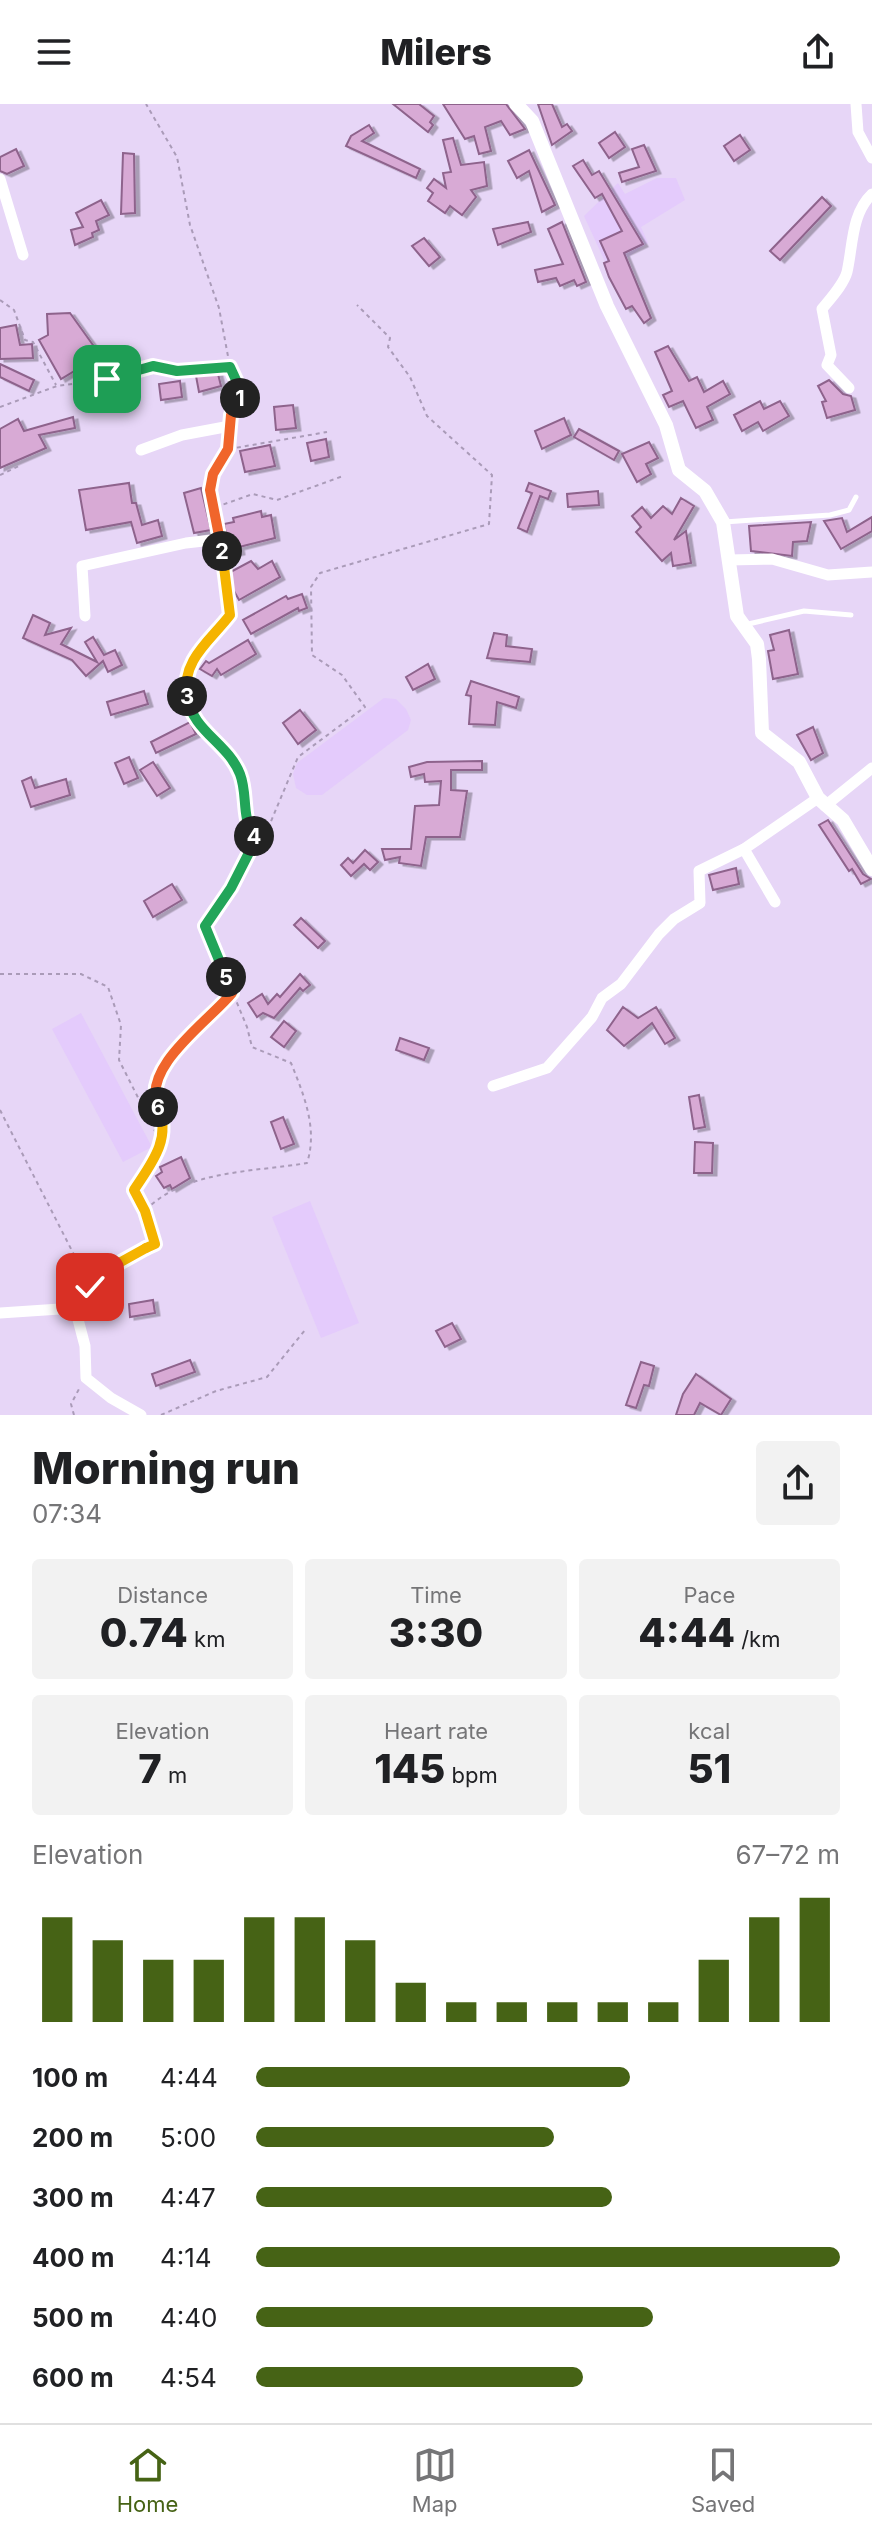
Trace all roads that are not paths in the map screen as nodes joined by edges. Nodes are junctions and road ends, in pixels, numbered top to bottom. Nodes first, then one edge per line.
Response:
1 (516, 104) edge
2 (856, 104) edge
3 (872, 158) edge
4 (0, 179) edge
5 (872, 194) edge
6 (5, 212) edge
7 (23, 255) dead end
8 (849, 388) dead end
9 (230, 426) road end
10 (141, 450) dead end
11 (856, 497) dead end
12 (723, 522) junction
13 (221, 539) road end
14 (728, 560) junction
15 (872, 572) edge
16 (851, 615) dead end
17 (85, 616) dead end
18 (743, 625) junction
19 (872, 768) edge
20 (822, 802) junction
21 (744, 849) junction
22 (872, 869) edge
23 (775, 902) dead end
24 (493, 1086) dead end
25 (0, 1313) edge
26 (141, 1415) edge

1 - 12 street
2 - 3 street
4 - 6 street
5 - 8 street
6 - 7 street
9 - 10 street
11 - 12 lane
12 - 14 street
13 - 17 street
14 - 15 street
14 - 18 street
16 - 18 lane
18 - 20 street
19 - 20 street
20 - 21 street
20 - 22 street
21 - 23 street
21 - 24 street
25 - 26 street

